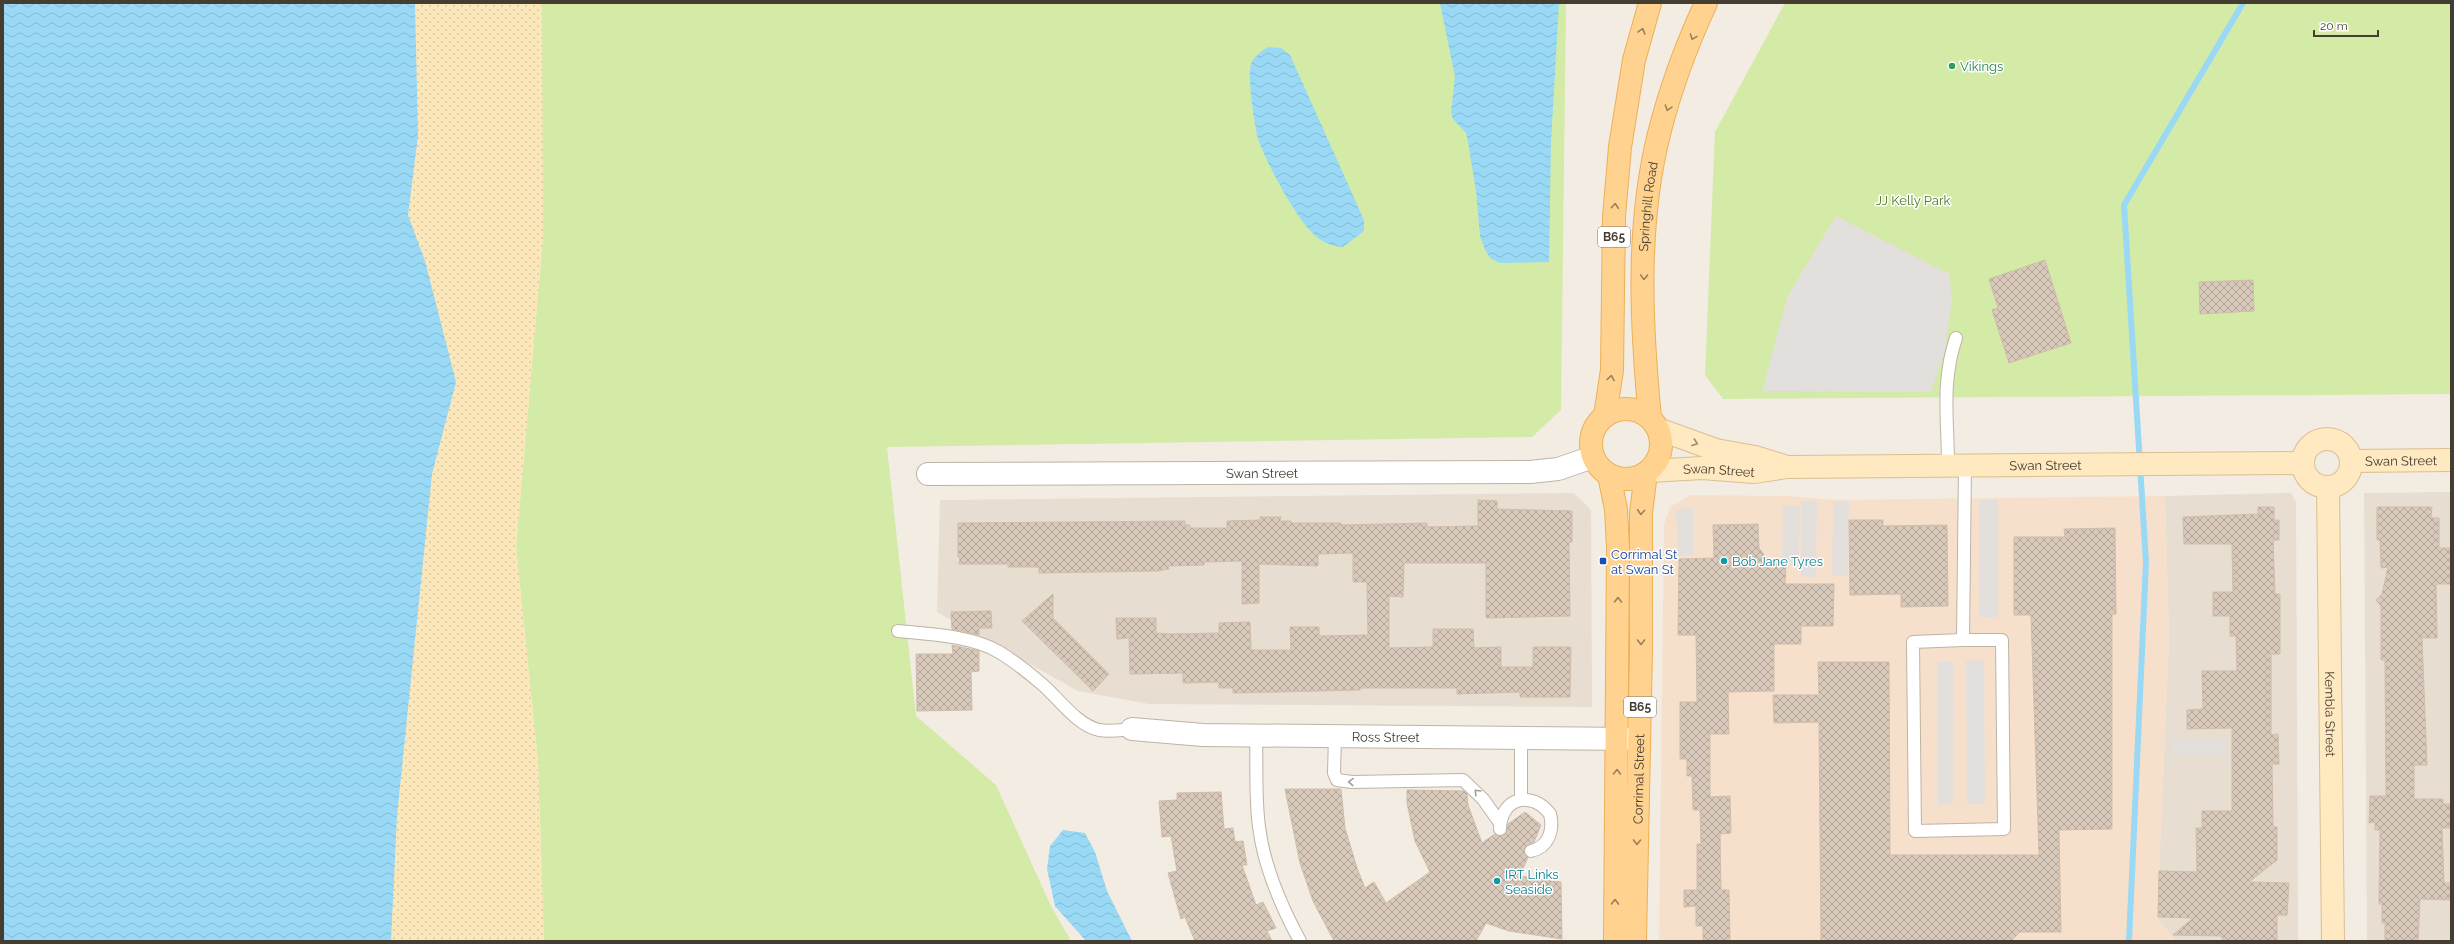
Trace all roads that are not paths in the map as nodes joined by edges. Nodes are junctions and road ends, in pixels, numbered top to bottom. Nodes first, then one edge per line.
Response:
1 (1650, 3) edge
2 (1702, 7) edge
3 (1956, 338) dead end
4 (1605, 416) junction
5 (1654, 423) junction
6 (1594, 457) junction
7 (2451, 460) edge
8 (2351, 461) junction
9 (2303, 464) junction
10 (1957, 465) junction
11 (1787, 467) junction
12 (1648, 472) junction
13 (928, 474) dead end
14 (1609, 475) junction
15 (2328, 487) junction
16 (898, 631) dead end
17 (1963, 640) junction
18 (1132, 730) joint
19 (1256, 736) junction
20 (1335, 736) junction
21 (1521, 738) junction
22 (1618, 739) junction
23 (1639, 740) junction
24 (1521, 800) junction
25 (1531, 850) dead end
26 (1300, 941) edge
27 (1615, 941) edge
28 (1635, 941) edge
29 (2333, 941) edge

4 -> 1 main road, B65
2 -> 5 main road, Springhill Road / B65
3 - 10 lane
4 - 5 main road
4 - 6 main road, B65
5 -> 11 street, Swan Street
5 - 12 main road, B65
6 - 13 street, Swan Street
6 - 14 main road, B65
7 - 8 street, Swan Street
8 - 9 street
8 - 15 street
9 - 10 street, Swan Street
9 - 15 street
10 - 11 street, Swan Street
10 - 17 lane
11 - 12 street, Swan Street
12 - 14 main road
12 -> 23 main road, Corrimal Street / B65
22 -> 14 main road, Corrimal Street / B65
15 - 29 street, Kembla Street
16 - 18 lane
17 - 17 lane
18 - 19 street, Ross Street
19 - 20 street, Ross Street
19 - 26 lane
20 - 21 street, Ross Street
24 -> 20 lane
21 - 22 street, Ross Street
21 - 24 lane
22 - 23 street, Ross Street
27 -> 22 main road, Corrimal Street / B65
23 -> 28 main road, Corrimal Street / B65
24 - 25 lane

